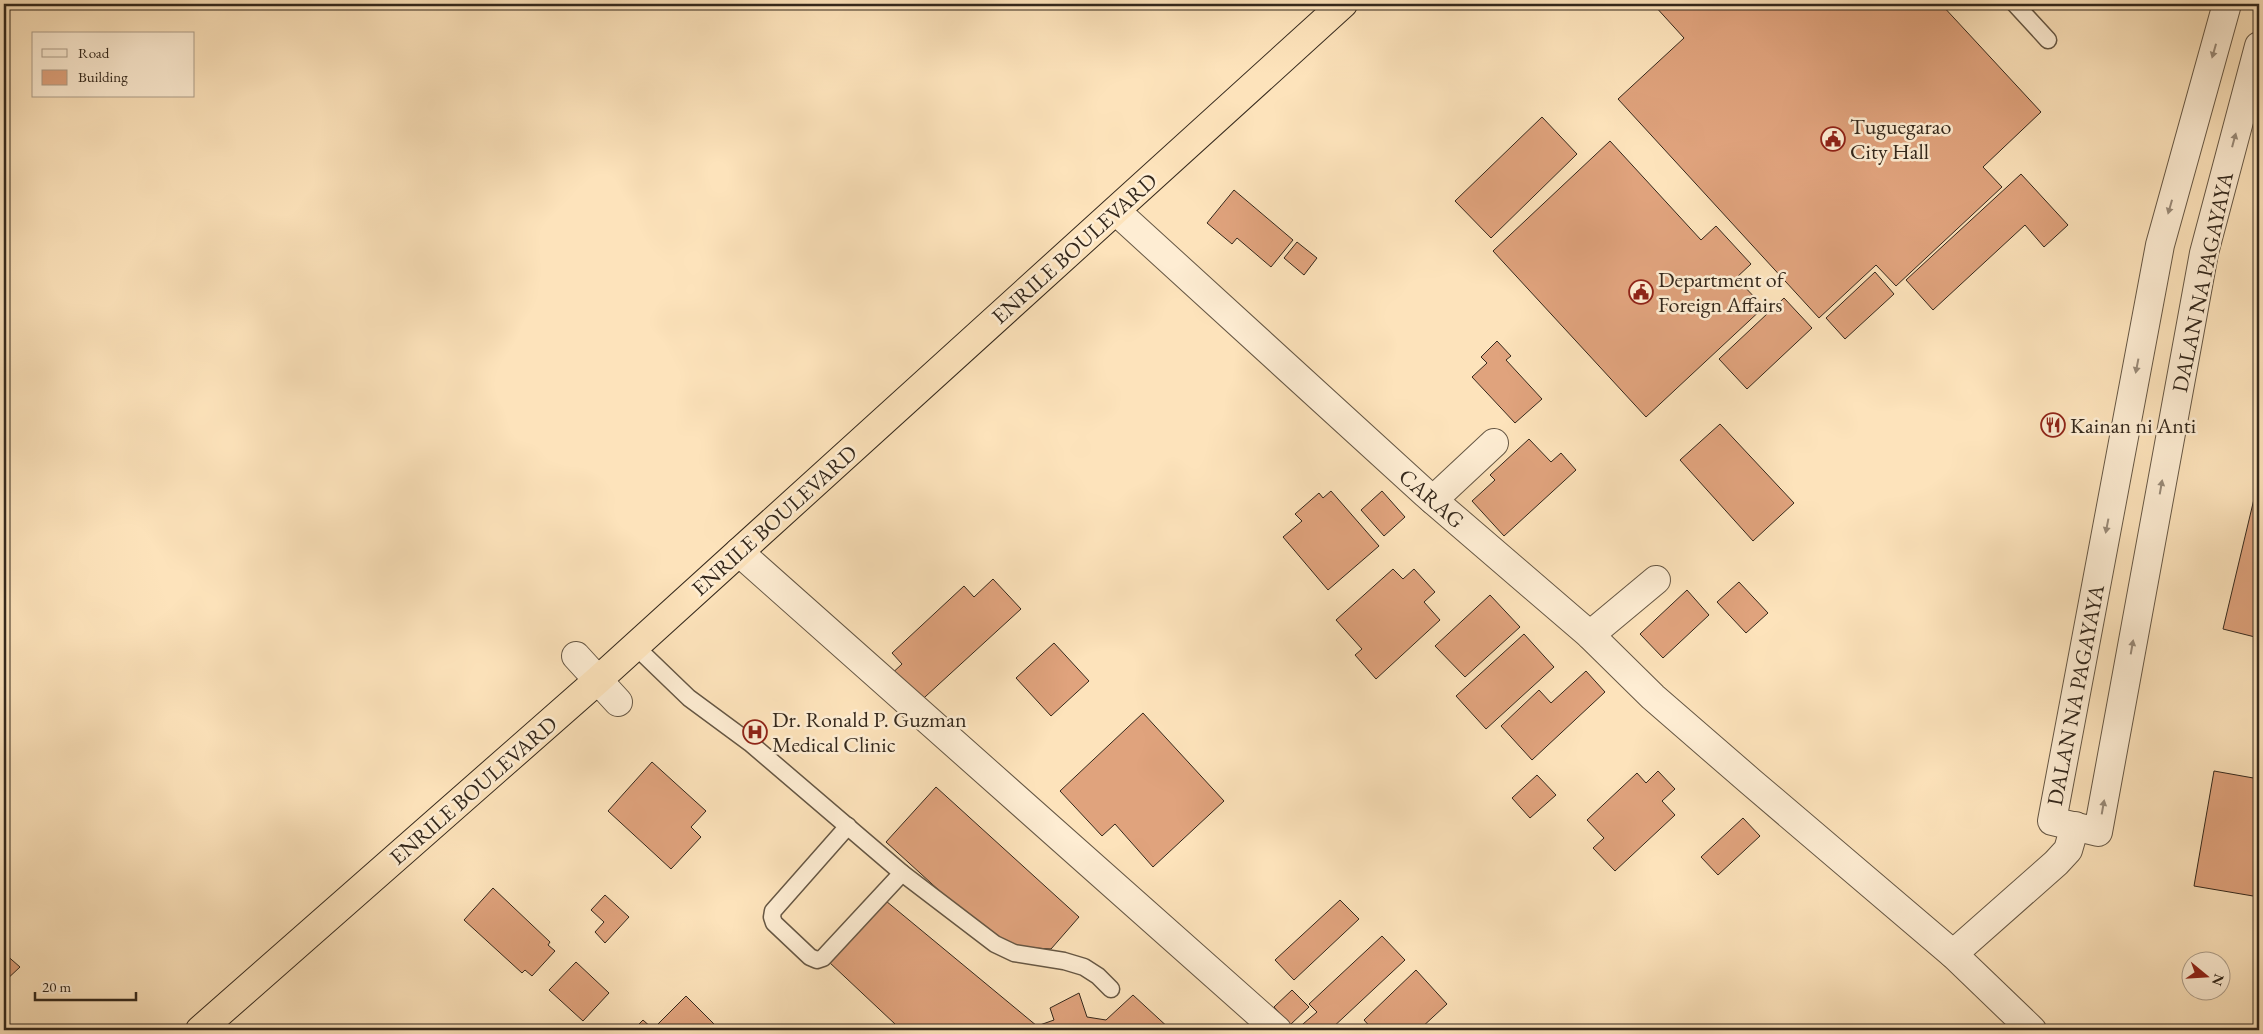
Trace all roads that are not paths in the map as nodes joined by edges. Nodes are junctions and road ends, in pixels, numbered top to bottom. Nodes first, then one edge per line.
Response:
1 (1343, 4) edge
2 (2016, 4) edge
3 (2227, 4) edge
4 (2048, 40) dead end
5 (2259, 46) edge
6 (1116, 211) junction
7 (1494, 443) dead end
8 (1433, 500) junction
9 (739, 552) junction
10 (1656, 580) dead end
11 (1590, 635) junction
12 (635, 646) junction
13 (576, 656) dead end
14 (598, 680) junction
15 (618, 702) dead end
16 (848, 826) junction
17 (2075, 826) junction
18 (902, 873) junction
19 (1953, 954) junction
20 (1111, 989) dead end
21 (200, 1030) edge
22 (1277, 1030) edge
23 (2032, 1030) edge

1 - 6 highway, ENRILE BOULEVARD
2 - 4 lane
3 -> 17 street, DALAN NA PAGAYAYA
17 -> 5 street, DALAN NA PAGAYAYA
6 - 8 street, CARAG
6 - 9 highway, ENRILE BOULEVARD
7 - 8 street
8 - 11 street, CARAG
9 - 12 highway, ENRILE BOULEVARD
9 - 22 street
10 - 11 street
11 - 19 street, CARAG
12 - 14 highway, ENRILE BOULEVARD
12 - 16 lane
13 - 14 street
14 - 15 street
14 - 21 highway, ENRILE BOULEVARD
16 - 18 lane
16 - 18 lane
17 - 19 street
18 - 20 lane
19 - 23 street, CARAG

